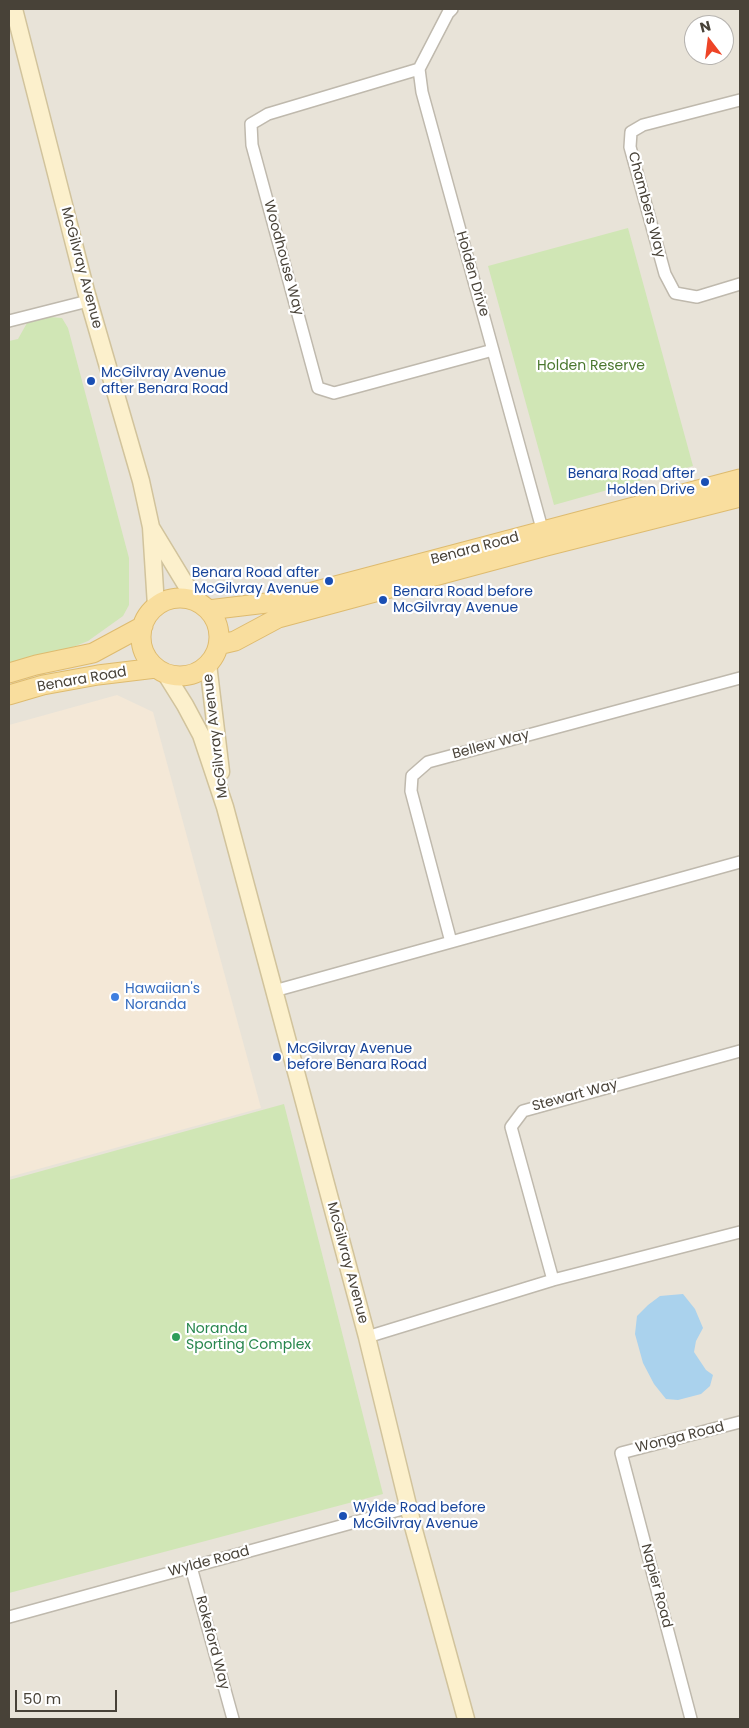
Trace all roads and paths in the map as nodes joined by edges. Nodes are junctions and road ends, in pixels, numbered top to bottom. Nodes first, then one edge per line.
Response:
1 (14, 9) edge
2 (452, 9) edge
3 (419, 69) junction
4 (740, 100) edge
5 (740, 284) edge
6 (88, 301) junction
7 (9, 321) edge
8 (493, 350) junction
9 (740, 479) edge
10 (740, 497) edge
11 (151, 527) junction
12 (544, 538) junction
13 (156, 606) junction
14 (204, 607) junction
15 (143, 626) junction
16 (218, 645) junction
17 (208, 664) junction
18 (161, 670) junction
19 (9, 673) edge
20 (740, 678) edge
21 (9, 695) edge
22 (225, 807) junction
23 (740, 862) edge
24 (451, 942) junction
25 (274, 991) junction
26 (740, 1051) edge
27 (740, 1232) edge
28 (553, 1280) junction
29 (367, 1337) junction
30 (740, 1422) edge
31 (621, 1453) joint
32 (410, 1507) junction
33 (191, 1567) junction
34 (9, 1617) edge
35 (233, 1719) edge
36 (466, 1719) edge
37 (692, 1719) edge

1 - 6 main road, McGilvray Avenue
2 - 3 street
3 - 8 street, Holden Drive
3 - 8 street, Woodhouse Way
4 - 5 street, Chambers Way
6 - 7 street
6 - 11 main road, McGilvray Avenue
8 - 12 street, Holden Drive
9 - 12 main road, Benara Road
10 - 12 main road, Benara Road
11 - 13 main road, McGilvray Avenue
11 - 14 main road, McGilvray Avenue
12 - 14 main road, Benara Road
12 - 16 main road, Benara Road
13 - 14 main road
13 - 15 main road
14 - 16 main road
15 - 18 main road
15 - 19 main road, Benara Road
16 - 17 main road
17 - 18 main road
17 - 22 main road, McGilvray Avenue
18 - 21 main road, Benara Road
18 - 22 main road, McGilvray Avenue
20 - 24 street, Bellew Way
22 - 25 main road, McGilvray Avenue
23 - 24 street
24 - 25 street
25 - 29 main road, McGilvray Avenue
26 - 28 street, Stewart Way
27 - 28 street
28 - 29 street
29 - 32 main road, McGilvray Avenue
30 - 31 street, Wonga Road
31 - 37 street, Napier Road
32 - 33 street, Wylde Road
32 - 36 main road, McGilvray Avenue
33 - 34 street, Wylde Road
33 - 35 street, Rokeford Way

